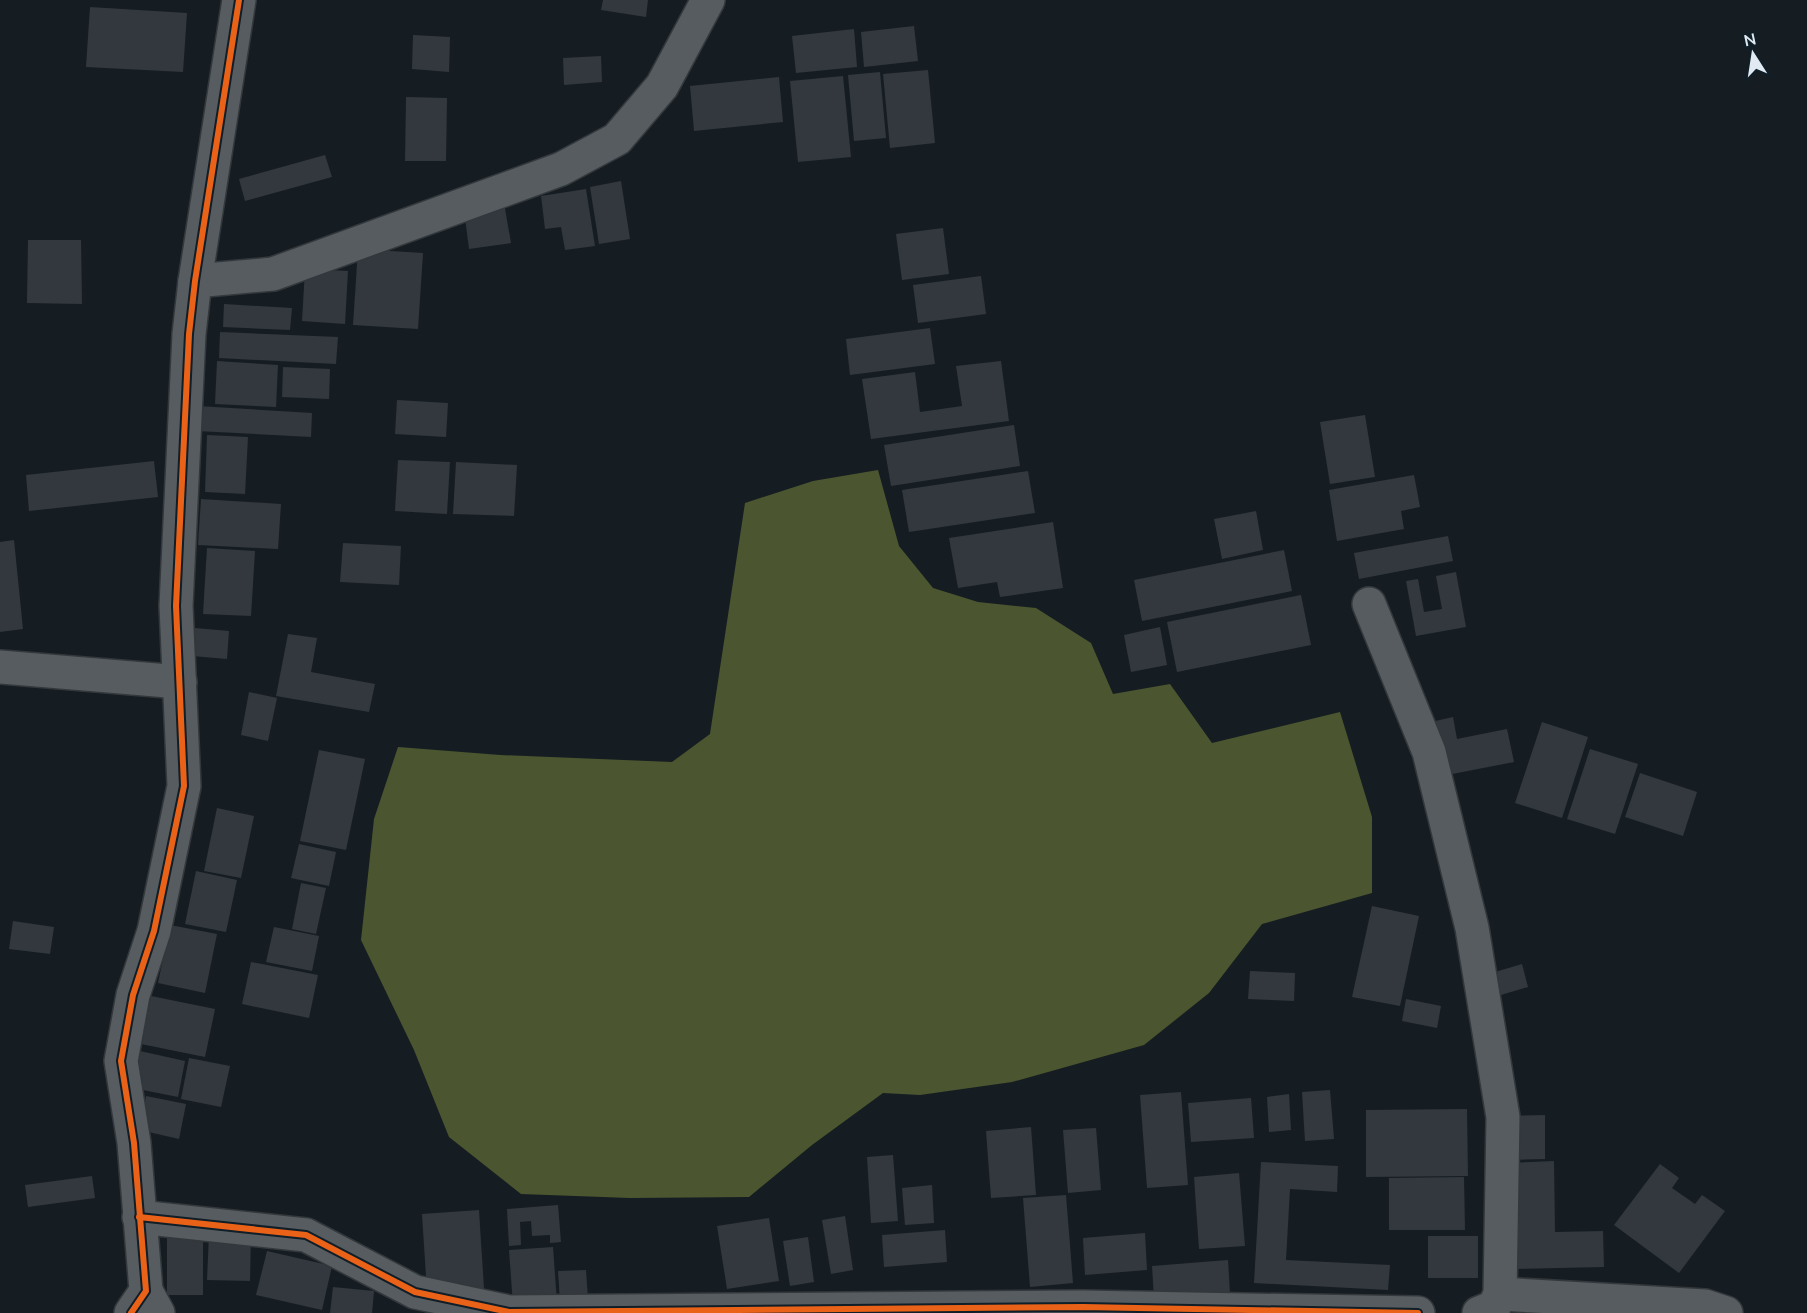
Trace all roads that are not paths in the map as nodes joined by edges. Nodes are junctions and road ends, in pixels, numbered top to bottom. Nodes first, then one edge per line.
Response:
1 (239, 0) edge
2 (708, 0) edge
3 (195, 282) junction
4 (1369, 604) dead end
5 (0, 668) edge
6 (180, 682) junction
7 (139, 1217) junction
8 (1490, 1303) edge
9 (145, 1306) edge
10 (1084, 1310) edge
11 (1419, 1313) edge
12 (1726, 1313) edge

1 - 3 street
2 - 3 street
3 - 6 street
4 - 8 street
5 - 6 street
6 - 7 street
7 - 9 street
7 - 10 street
8 - 12 street
10 - 11 street

